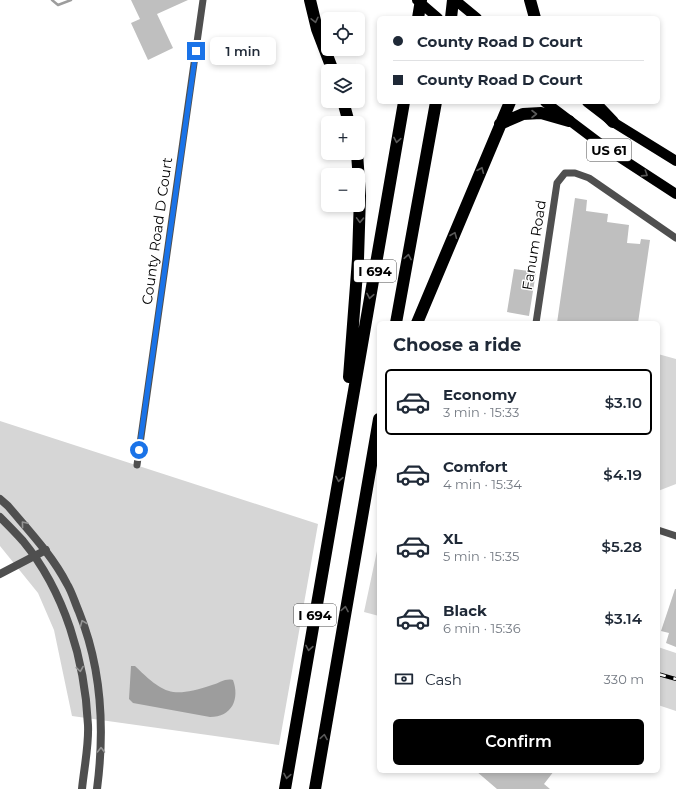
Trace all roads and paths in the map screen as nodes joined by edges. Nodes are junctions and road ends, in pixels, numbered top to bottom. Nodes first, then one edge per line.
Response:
1 (203, 0) edge
2 (310, 0) edge
3 (417, 0) edge
4 (421, 0) edge
5 (454, 0) edge
6 (524, 0) edge
7 (530, 0) edge
8 (418, 16) edge
9 (436, 16) edge
10 (451, 16) edge
11 (474, 16) edge
12 (526, 16) edge
13 (534, 16) edge
14 (330, 64) edge
15 (404, 104) edge
16 (436, 104) edge
17 (509, 104) edge
18 (548, 104) edge
19 (590, 104) edge
20 (596, 104) edge
21 (569, 121) junction
22 (613, 122) junction
23 (500, 124) junction
24 (357, 160) edge
25 (676, 161) edge
26 (676, 194) edge
27 (676, 238) edge
28 (396, 321) edge
29 (418, 321) edge
30 (536, 321) edge
31 (377, 430) edge
32 (345, 440) junction
33 (137, 465) dead end
34 (377, 472) edge
35 (0, 499) edge
36 (0, 517) edge
37 (660, 531) edge
38 (676, 536) edge
39 (355, 549) junction
40 (46, 550) junction
41 (33, 556) junction
42 (0, 574) edge
43 (82, 789) edge
44 (97, 789) edge
45 (285, 789) edge
46 (315, 789) edge

1 - 33 street, County Road D Court
2 -> 14 highway
3 - 9 main road
4 - 8 highway
5 - 10 highway
5 - 11 main road
6 - 12 highway
7 - 13 highway
15 -> 32 highway, I 694
28 -> 16 highway, I 694
17 - 23 highway
18 - 21 main road, US 61
19 - 22 main road, US 61
20 - 22 highway
23 -> 21 highway
21 -> 26 main road, US 61
22 - 25 main road, US 61
29 -> 23 highway
24 -> 32 highway
27 - 30 street, Fanum Road
31 - 39 highway, I 694
32 -> 45 highway, I 694
34 - 39 highway
40 -> 35 street
36 - 41 street
37 - 38 street
46 -> 39 highway, I 694
40 - 41 street
44 -> 40 street
41 - 42 street
41 -> 43 street

